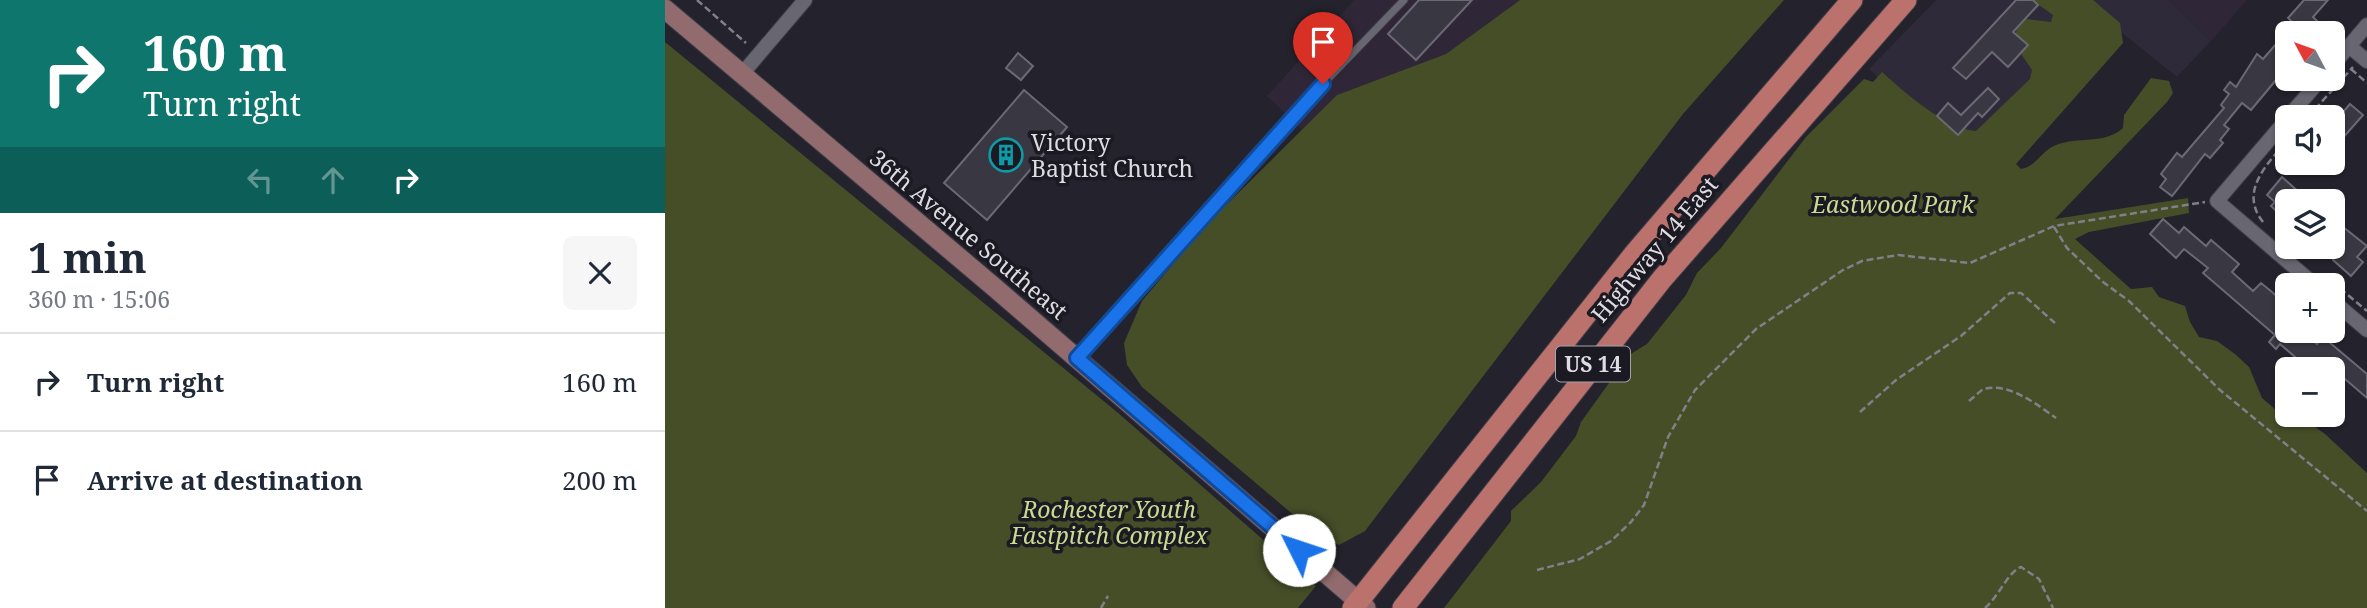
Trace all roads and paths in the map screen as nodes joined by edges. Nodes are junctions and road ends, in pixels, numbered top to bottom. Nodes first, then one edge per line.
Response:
1 (697, 0) edge
2 (805, 0) edge
3 (1404, 0) edge
4 (1852, 0) edge
5 (1906, 0) edge
6 (665, 9) edge
7 (2367, 25) edge
8 (746, 43) dead end
9 (2349, 46) junction
10 (2345, 51) edge
11 (2367, 61) edge
12 (742, 74) junction
13 (2367, 83) edge
14 (2311, 91) edge
15 (2299, 105) edge
16 (2319, 105) edge
17 (2275, 133) edge
18 (2275, 156) edge
19 (2194, 203) dead end
20 (2054, 226) junction
21 (2271, 229) dead end
22 (2311, 273) edge
23 (2345, 296) edge
24 (2345, 311) edge
25 (2367, 311) edge
26 (2055, 323) dead end
27 (2367, 330) edge
28 (1077, 358) junction
29 (1969, 401) dead end
30 (1860, 412) dead end
31 (2056, 418) dead end
32 (2367, 511) edge
33 (1537, 570) dead end
34 (1108, 596) dead end
35 (1359, 606) edge
36 (1101, 608) edge
37 (1402, 608) edge
38 (1985, 608) edge
39 (2053, 608) edge

1 - 8 path
2 - 12 street
3 - 28 lane
4 - 35 main road, Highway 14 East / US 14
5 - 37 main road, Highway 14 East / US 14
6 - 12 street, 36th Avenue Southeast
7 - 9 street
9 - 10 street
9 - 11 street
12 - 28 street, 36th Avenue Southeast
13 - 16 path
14 - 15 street
17 - 22 street
18 - 21 path
19 - 20 path
20 - 32 path
20 - 33 path
23 - 25 path
24 - 27 street
26 - 30 path
28 - 35 street, 36th Avenue Southeast
29 - 31 path
34 - 36 path
38 - 39 path

